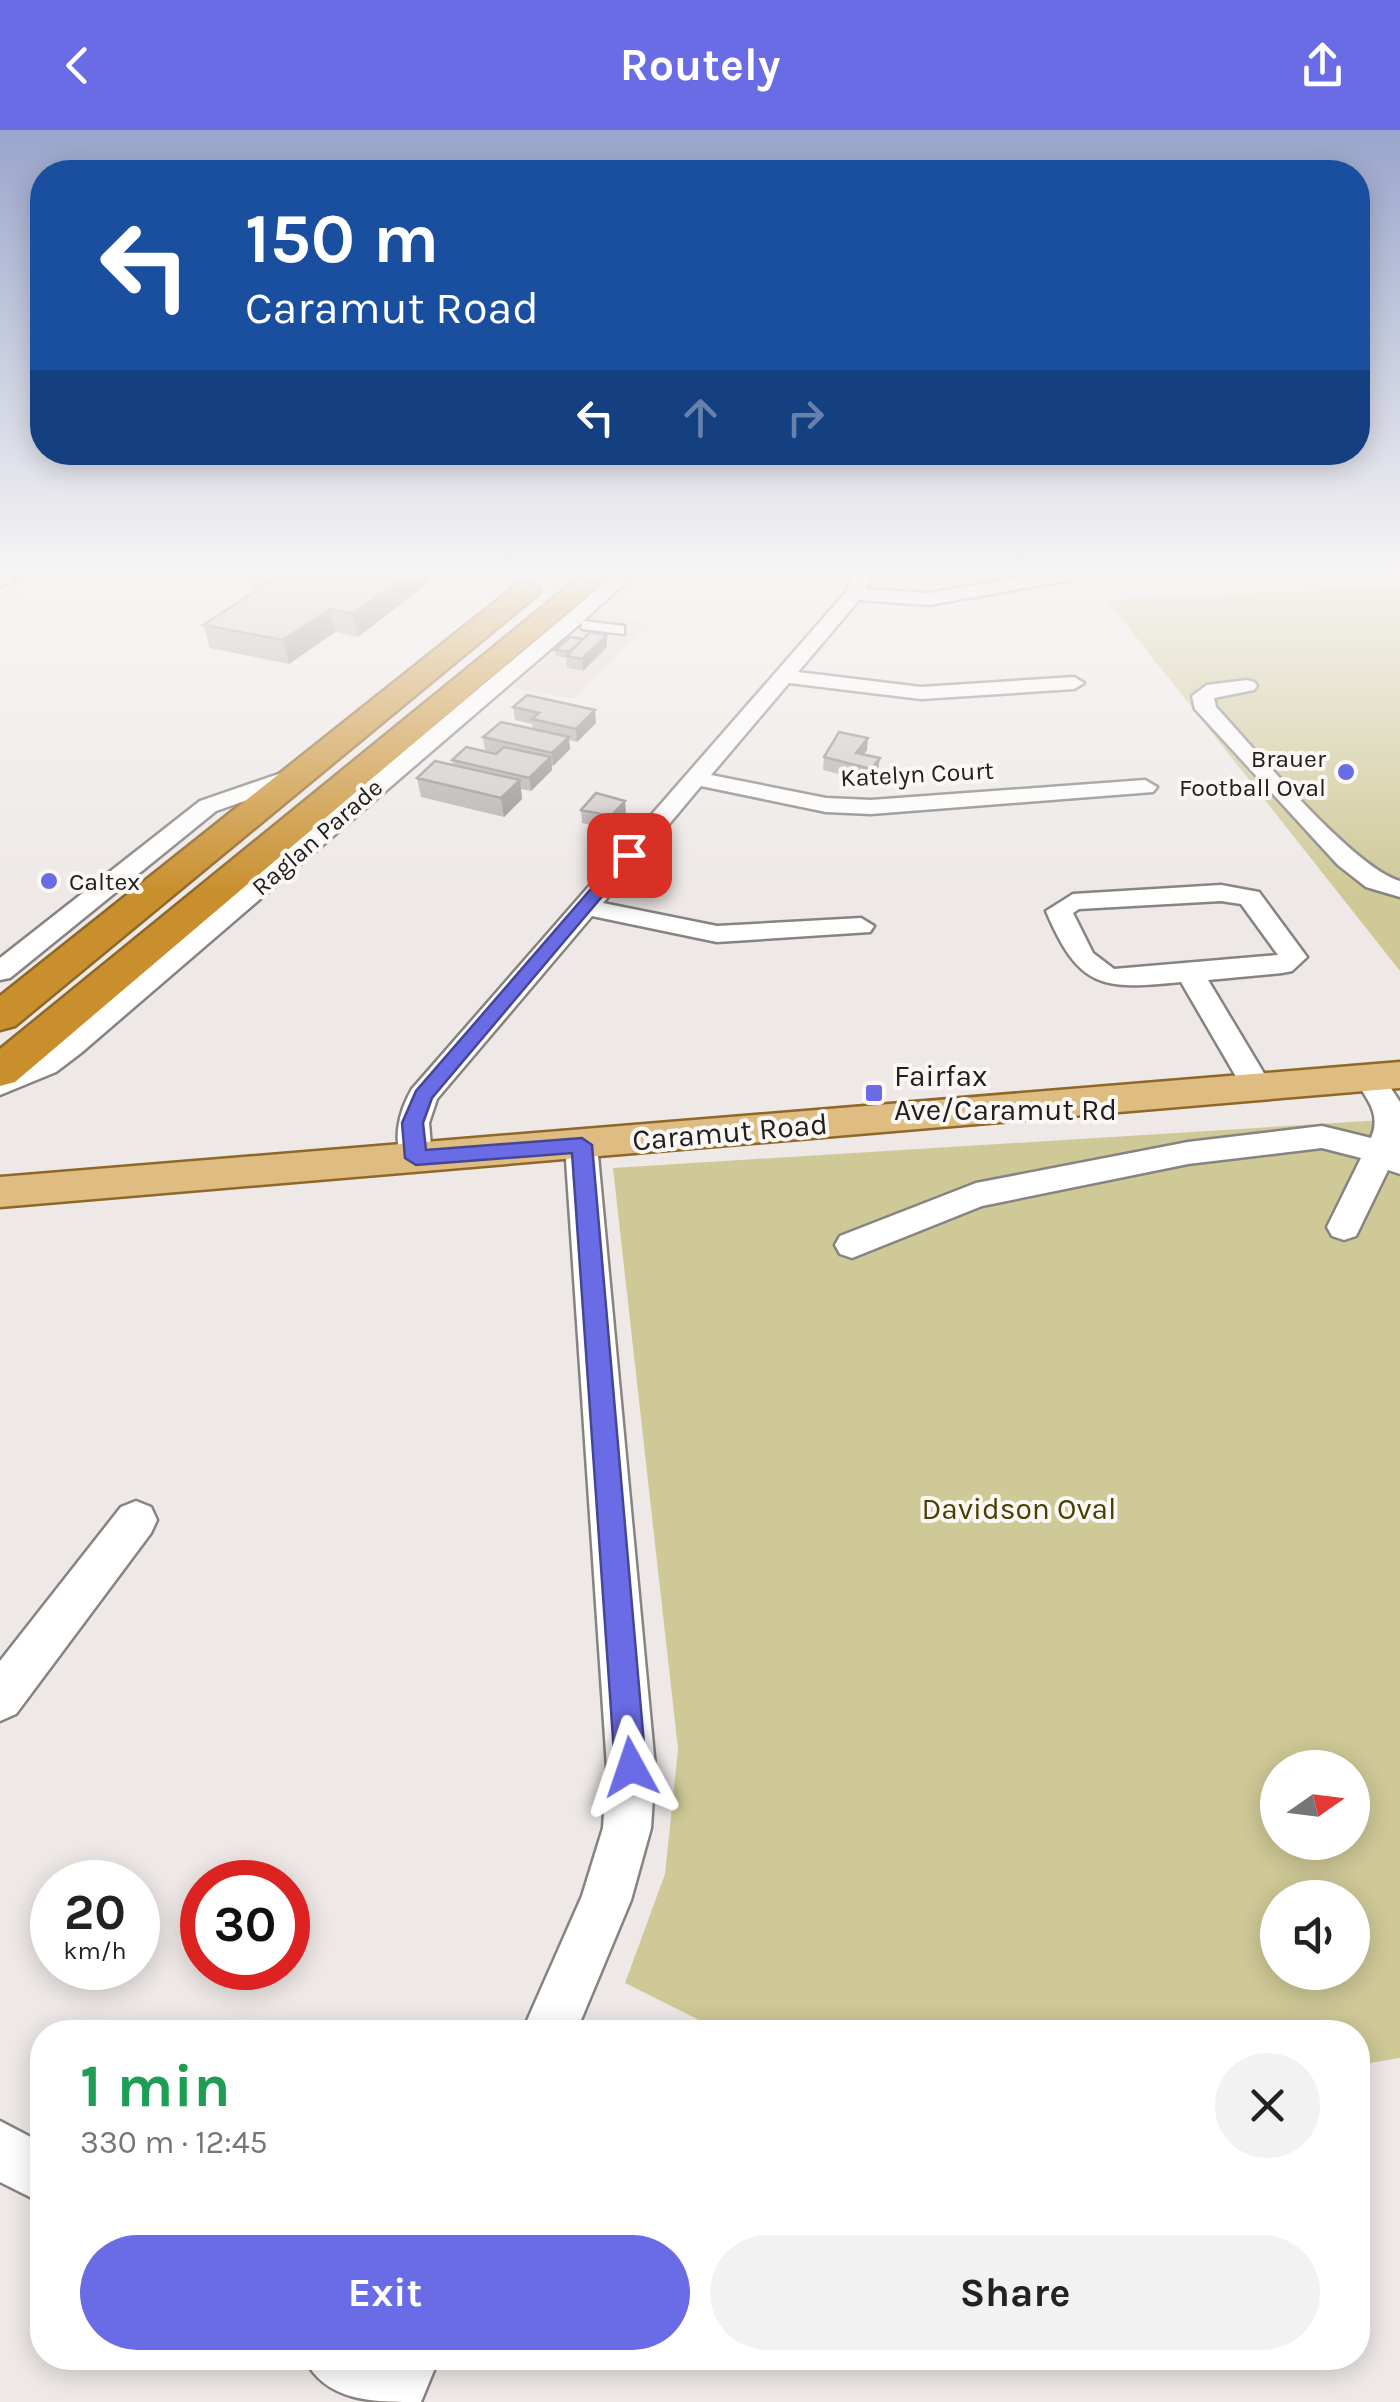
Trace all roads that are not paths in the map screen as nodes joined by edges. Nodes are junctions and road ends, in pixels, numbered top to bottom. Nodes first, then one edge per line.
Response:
1 (413, 681) edge
2 (470, 681) edge
3 (500, 681) edge
4 (781, 681) edge
5 (816, 681) edge
6 (1074, 683) dead end
7 (1247, 686) dead end
8 (296, 775) junction
9 (694, 778) junction
10 (1145, 787) dead end
11 (1388, 886) edge
12 (585, 907) junction
13 (1400, 914) edge
14 (861, 926) dead end
15 (0, 972) edge
16 (1190, 973) junction
17 (0, 1017) edge
18 (0, 1072) edge
19 (1384, 1076) edge
20 (0, 1085) edge
21 (1256, 1085) junction
22 (582, 1145) junction
23 (1391, 1157) edge
24 (416, 1158) junction
25 (5, 1190) edge
26 (1344, 1227) dead end
27 (852, 1244) dead end
28 (136, 1520) dead end
29 (0, 1698) edge
30 (554, 2020) edge
31 (0, 2149) edge
32 (30, 2168) edge
33 (364, 2370) edge
34 (397, 2384) edge

1 - 8 highway, Raglan Parade
2 - 18 highway, Raglan Parade
3 - 20 street, Raglan Parade
4 - 9 street
5 - 6 street
7 - 11 street
8 - 15 street, Raglan Parade
8 - 17 highway, Raglan Parade
9 - 10 street, Katelyn Court
9 - 12 street
11 - 13 street
12 - 14 street
12 - 24 street
16 - 16 street
16 - 21 street
19 - 21 main road, Caramut Road
19 - 23 street
21 - 22 main road, Caramut Road
22 - 24 main road, Caramut Road
22 - 30 street
23 - 26 street
23 - 27 street
24 - 25 main road, Caramut Road
28 - 29 street
31 - 32 street
33 - 34 street

